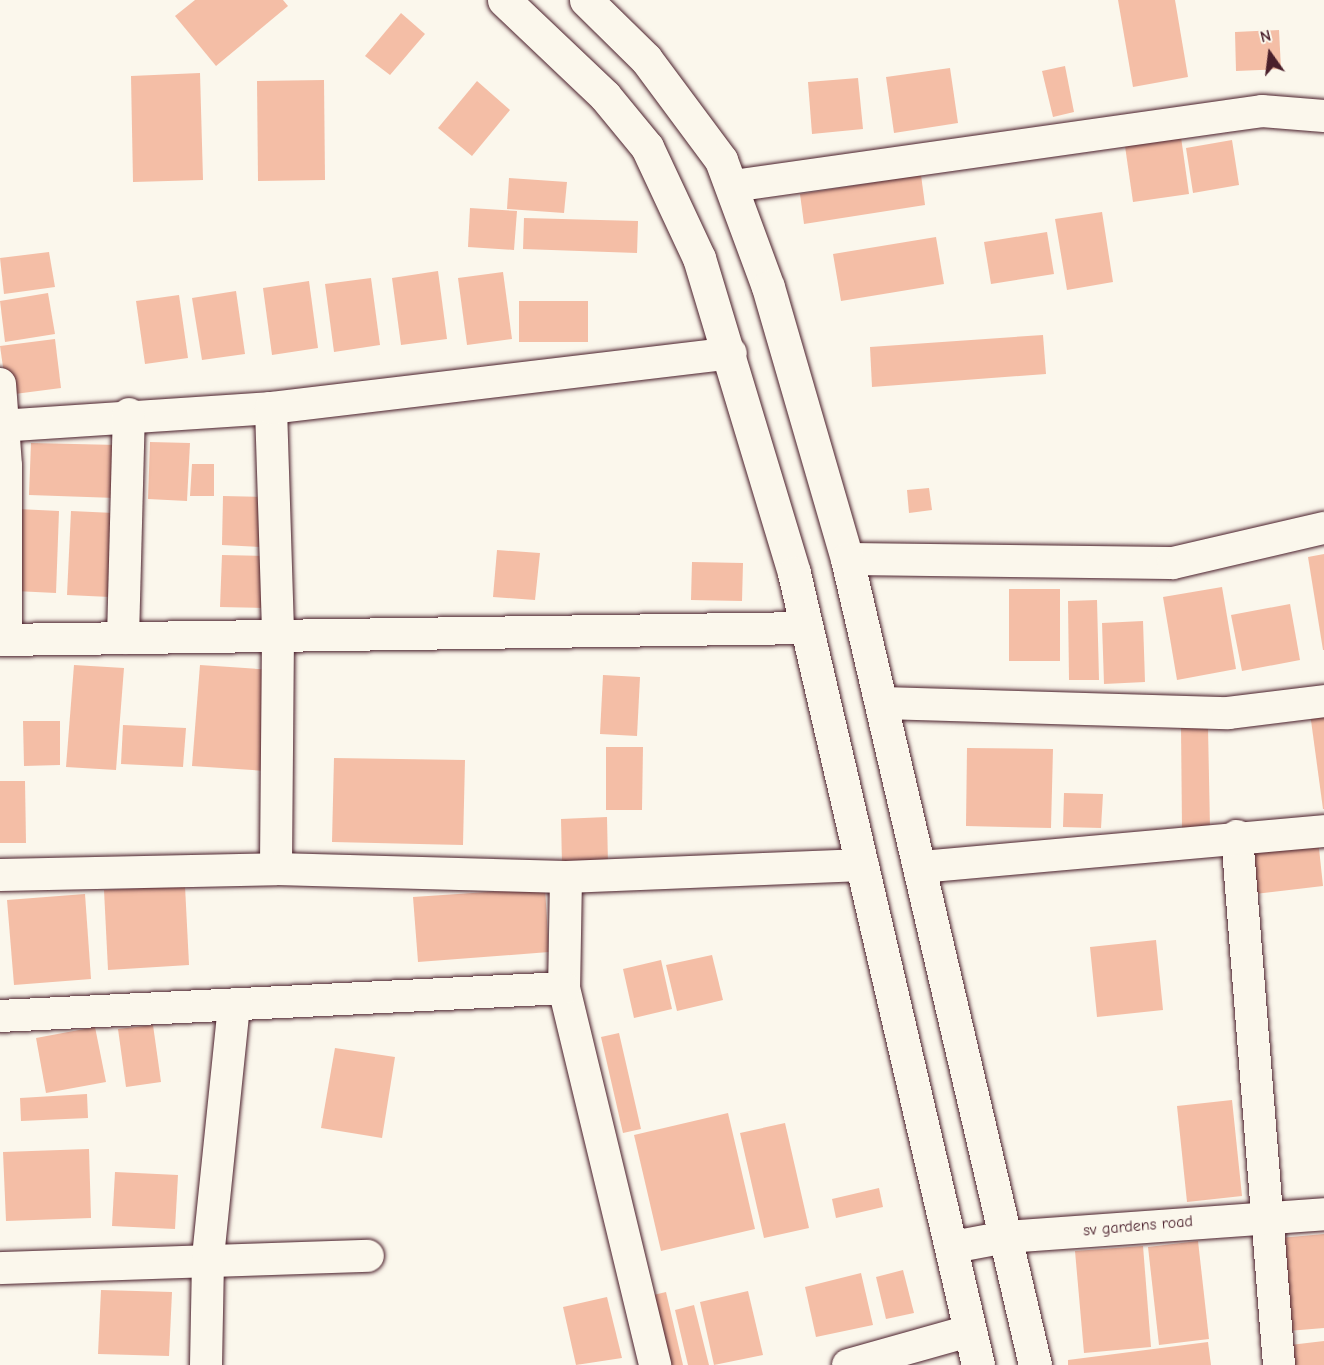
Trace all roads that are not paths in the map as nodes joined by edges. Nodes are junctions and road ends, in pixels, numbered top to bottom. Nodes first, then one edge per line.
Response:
1 (504, 0) edge
2 (586, 0) edge
3 (1324, 116) edge
4 (732, 186) junction
5 (731, 353) junction
6 (0, 384) edge
7 (270, 408) junction
8 (129, 414) junction
9 (2, 426) edge
10 (1324, 528) edge
11 (848, 559) junction
12 (807, 628) junction
13 (278, 635) junction
14 (123, 638) junction
15 (3, 640) edge
16 (1324, 701) edge
17 (883, 704) junction
18 (1324, 831) edge
19 (1237, 836) junction
20 (862, 865) junction
21 (921, 867) junction
22 (276, 868) junction
23 (0, 875) edge
24 (566, 878) junction
25 (564, 988) junction
26 (234, 1004) junction
27 (0, 1016) edge
28 (1324, 1214) edge
29 (1265, 1216) junction
30 (1006, 1237) junction
31 (953, 1247) junction
32 (368, 1256) dead end
33 (208, 1257) junction
34 (0, 1268) edge
35 (969, 1331) junction
36 (206, 1365) edge
37 (655, 1365) edge
38 (848, 1365) edge
39 (978, 1365) edge
40 (1035, 1365) edge
41 (1279, 1365) edge

1 - 5 main road
2 - 4 main road
3 - 4 street
4 - 11 main road
5 - 7 street
5 - 12 main road
6 - 9 street
7 - 8 street
7 - 13 street
8 - 9 street
8 - 14 street
9 - 15 street
10 - 11 street
11 - 17 main road
12 - 13 street
12 - 20 main road
13 - 14 street
13 - 22 street
14 - 15 street
16 - 17 street
17 - 21 main road
18 - 19 street
19 - 21 street
19 - 29 street
20 - 24 street
20 - 31 main road
21 - 30 main road
22 - 23 street
22 - 24 street
24 - 25 street
25 - 26 street
25 - 37 street
26 - 27 street
26 - 33 street
28 - 29 street, sv gardens road
29 - 30 street, sv gardens road
29 - 41 street
30 - 31 street, sv gardens road
30 - 40 main road
31 - 35 main road
32 - 33 street
33 - 34 street
33 - 36 street
35 - 38 street
35 - 39 main road

